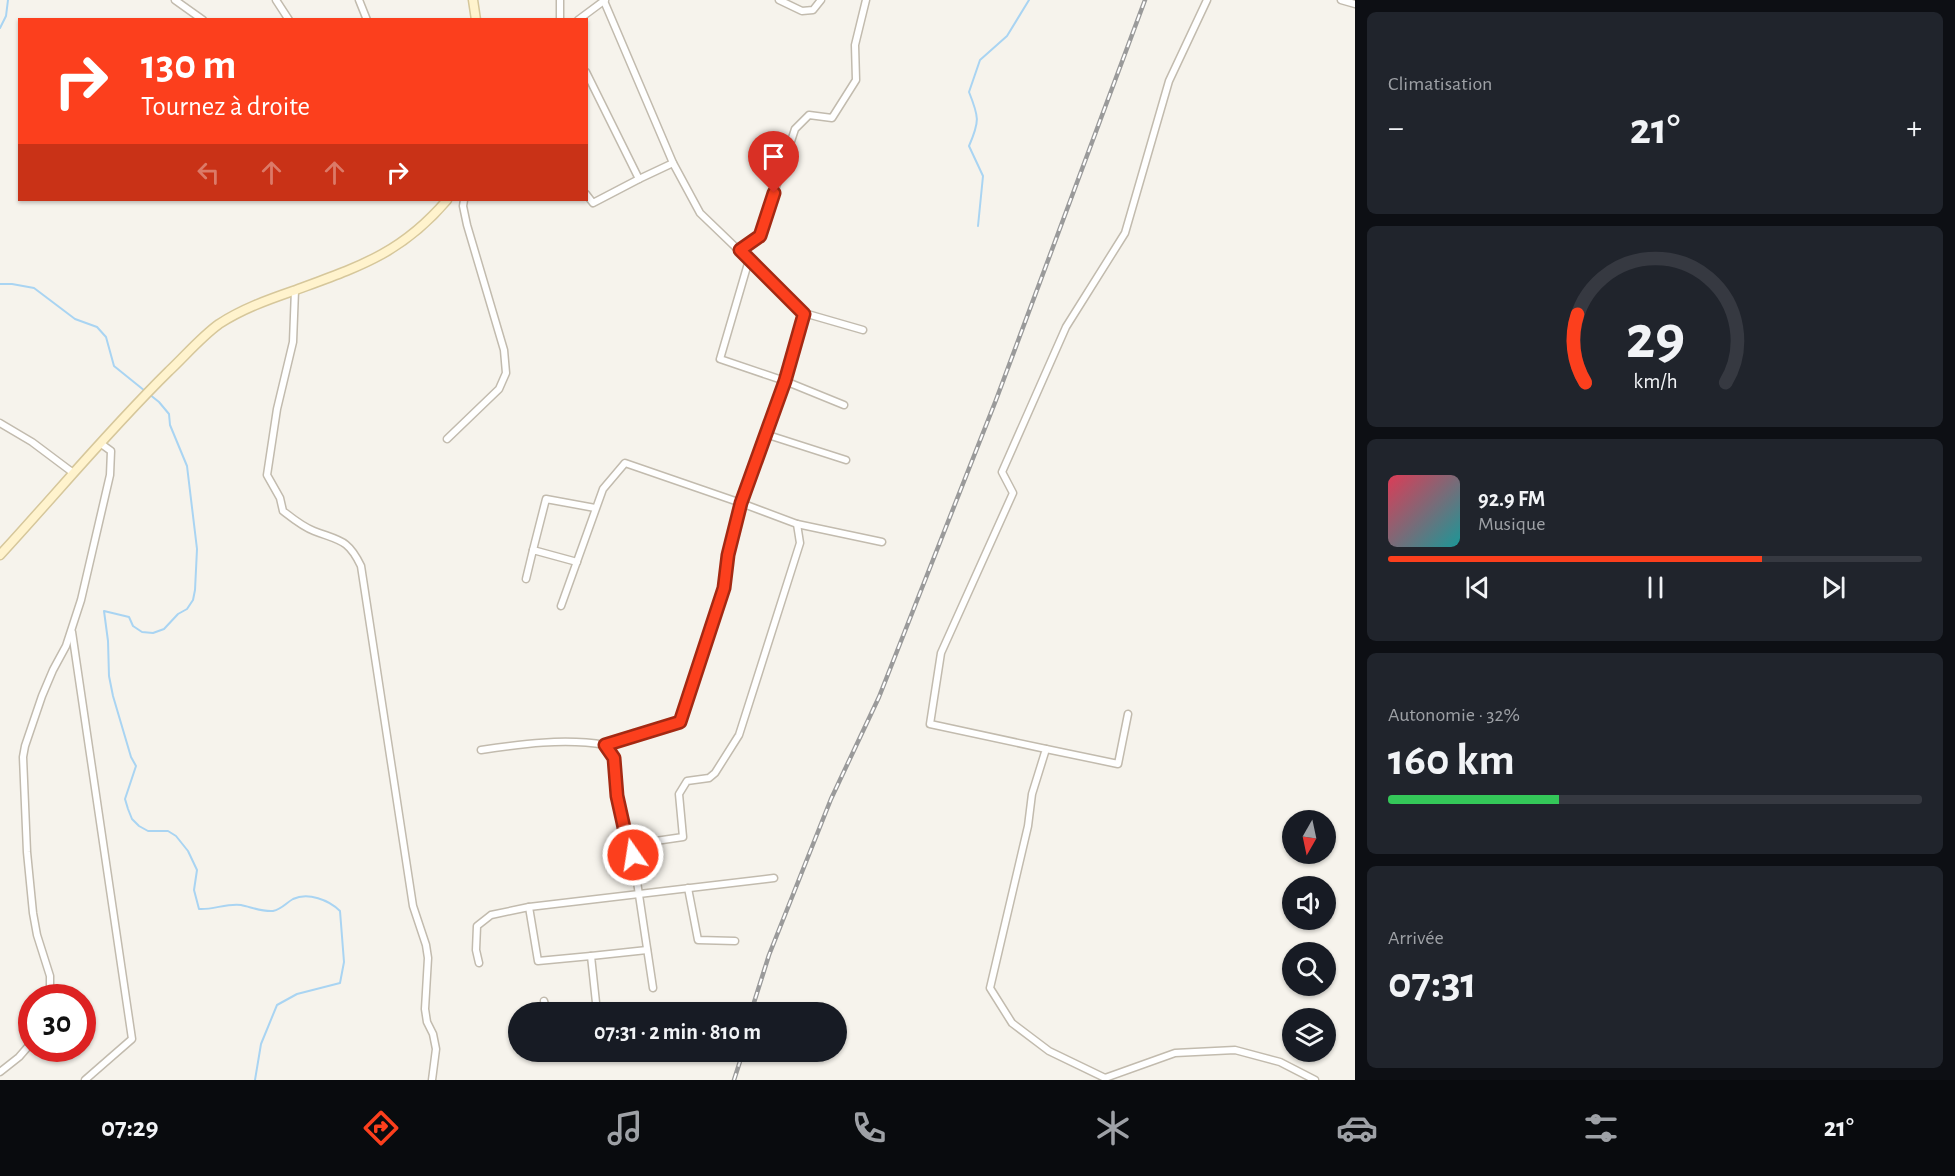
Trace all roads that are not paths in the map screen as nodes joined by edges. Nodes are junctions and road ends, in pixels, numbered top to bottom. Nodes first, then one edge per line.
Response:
1 (175, 0) edge
2 (276, 0) edge
3 (359, 0) edge
4 (473, 0) edge
5 (560, 0) edge
6 (604, 0) edge
7 (779, 0) edge
8 (821, 0) edge
9 (866, 0) edge
10 (1207, 0) edge
11 (1341, 0) edge
12 (1355, 4) edge
13 (200, 18) edge
14 (288, 18) edge
15 (366, 18) edge
16 (476, 18) edge
17 (560, 18) edge
18 (581, 18) edge
19 (588, 76) edge
20 (673, 163) junction
21 (639, 179) junction
22 (588, 197) edge
23 (446, 201) edge
24 (464, 201) edge
25 (740, 250) junction
26 (749, 260) junction
27 (295, 290) junction
28 (804, 314) junction
29 (863, 330) dead end
30 (785, 381) junction
31 (844, 405) dead end
32 (0, 423) edge
33 (765, 435) junction
34 (447, 439) dead end
35 (100, 443) junction
36 (846, 460) dead end
37 (72, 472) junction
38 (741, 503) junction
39 (595, 508) junction
40 (797, 524) junction
41 (882, 542) dead end
42 (533, 550) junction
43 (0, 555) edge
44 (577, 562) junction
45 (526, 579) dead end
46 (561, 606) dead end
47 (72, 631) junction
48 (1128, 714) dead end
49 (605, 745) junction
50 (1046, 749) junction
51 (482, 750) dead end
52 (642, 843) junction
53 (774, 878) dead end
54 (688, 888) junction
55 (639, 894) junction
56 (529, 907) junction
57 (735, 940) dead end
58 (647, 950) junction
59 (591, 956) junction
60 (479, 963) dead end
61 (50, 984) edge
62 (653, 988) dead end
63 (596, 1002) edge
64 (18, 1058) edge
65 (0, 1072) edge
66 (1105, 1079) edge
67 (85, 1080) edge
68 (432, 1080) edge
69 (1315, 1080) edge

1 - 13 street
2 - 14 street
3 - 15 street
4 - 16 street
5 - 17 street
6 - 18 street
6 - 20 street
7 - 8 street
9 - 25 street
10 - 50 street
11 - 12 street
19 - 21 street
20 - 21 street
20 - 25 street
21 - 22 street
23 - 27 street
24 - 34 street
25 - 26 street
26 - 28 street
26 - 30 street
27 - 35 street
27 - 68 street
28 - 29 street
28 - 30 street
30 - 31 street
30 - 33 street
32 - 37 street
33 - 36 street
33 - 38 street
35 - 37 street
35 - 47 street
37 - 43 street
38 - 39 street
38 - 40 street
38 - 49 street
39 - 42 street
39 - 44 street
40 - 41 street
40 - 52 street
42 - 44 street
42 - 45 street
44 - 46 street
47 - 61 street
47 - 67 street
48 - 50 street
49 - 51 street
49 - 52 street
50 - 66 street
52 - 55 street
53 - 54 street
54 - 55 street
54 - 57 street
55 - 56 street
55 - 58 street
56 - 59 street
56 - 60 street
58 - 59 street
58 - 62 street
59 - 63 street
64 - 65 street
66 - 69 street

